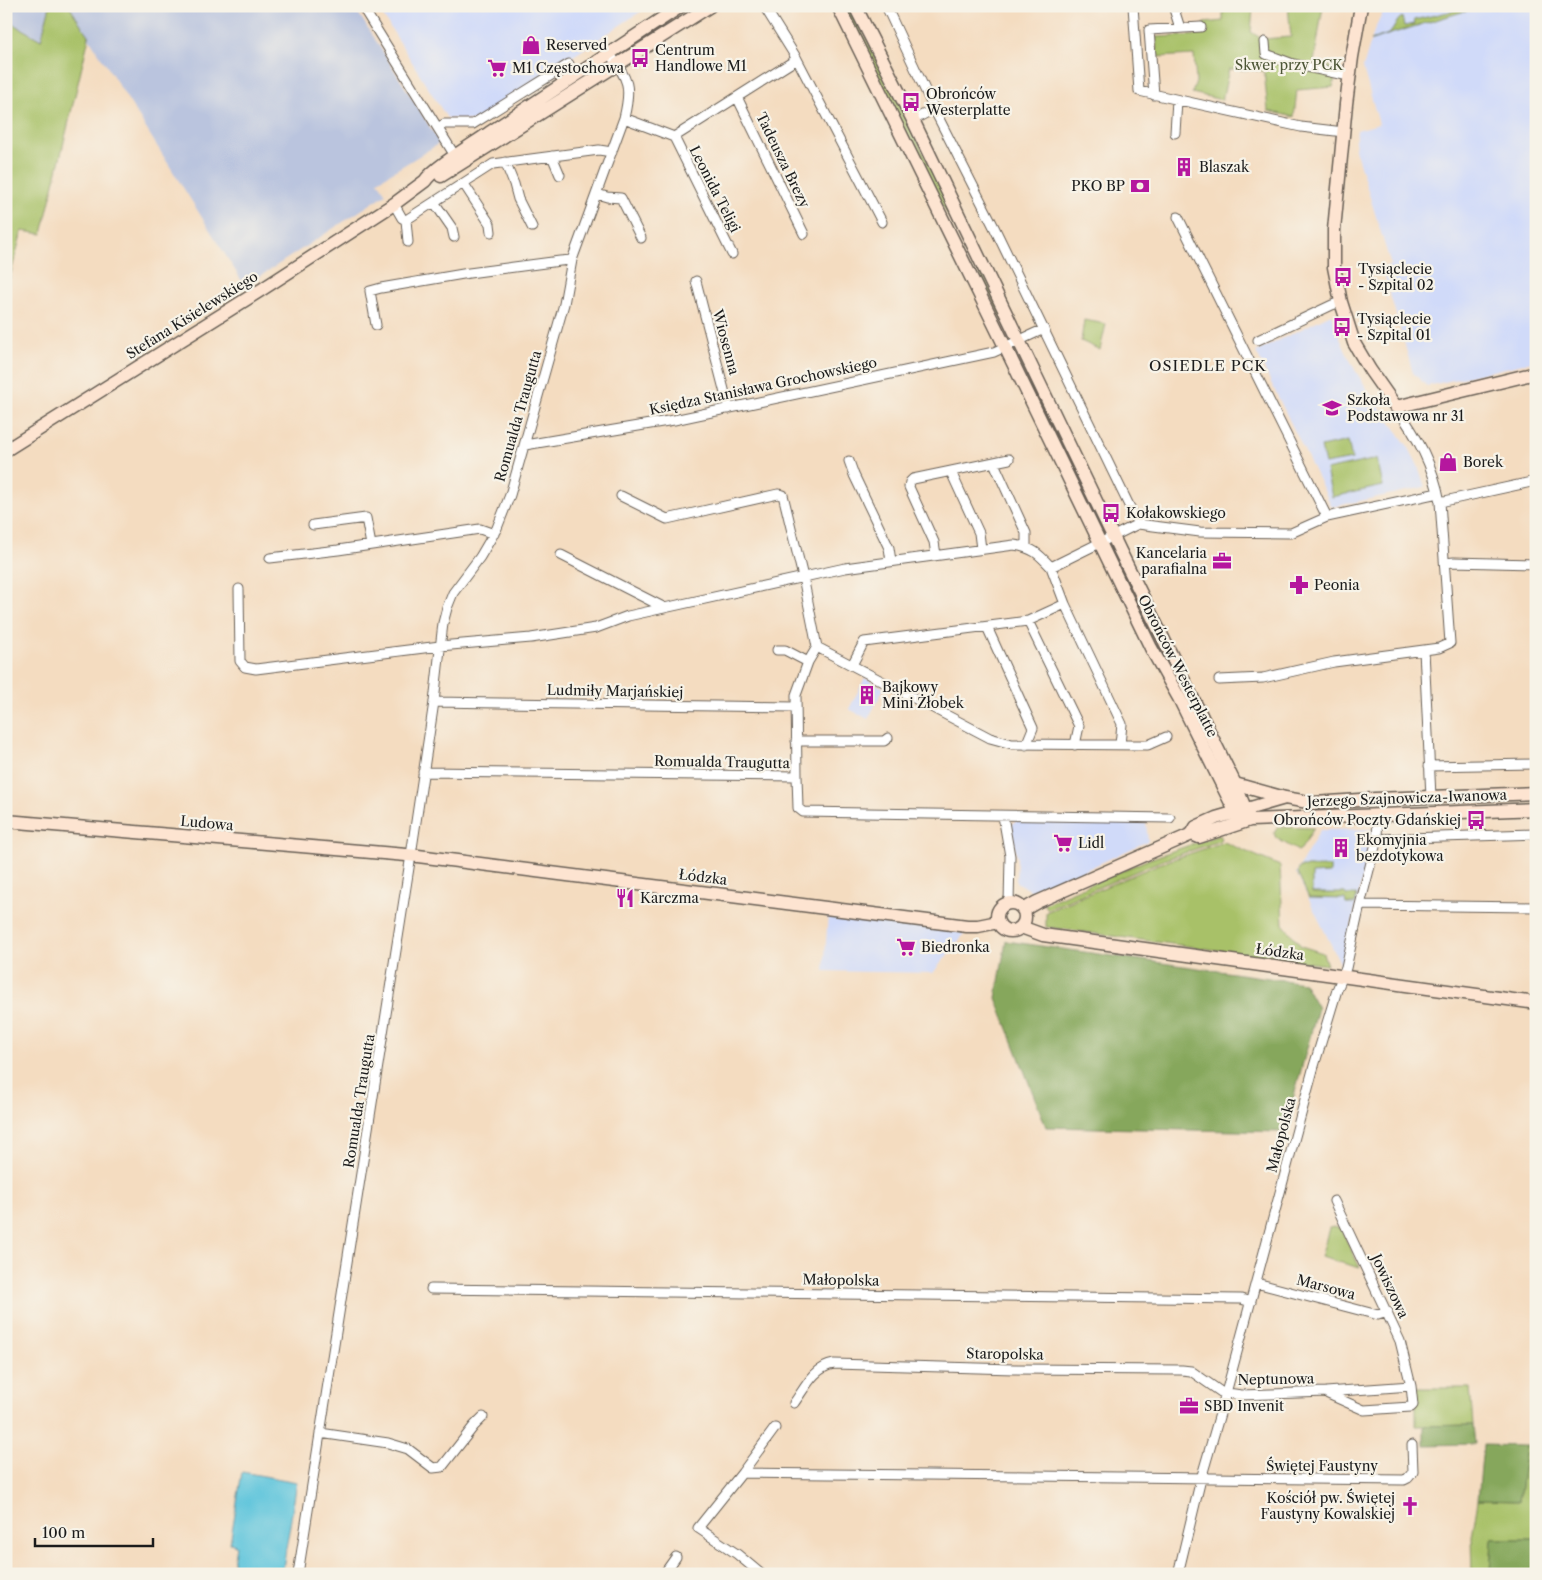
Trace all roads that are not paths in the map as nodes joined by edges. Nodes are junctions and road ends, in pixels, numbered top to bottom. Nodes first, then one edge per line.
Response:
1 (362, 6) edge
2 (681, 6) edge
3 (710, 6) edge
4 (764, 6) edge
5 (838, 6) edge
6 (855, 6) edge
7 (886, 6) edge
8 (1133, 6) edge
9 (1173, 6) edge
10 (1361, 6) edge
11 (1202, 27) dead end
12 (1180, 28) junction
13 (1265, 42) dead end
14 (609, 53) junction
15 (797, 59) junction
16 (569, 64) dead end
17 (618, 65) junction
18 (1349, 76) junction
19 (1154, 95) junction
20 (737, 97) junction
21 (1177, 100) junction
22 (934, 109) junction
23 (624, 118) junction
24 (913, 120) junction
25 (438, 128) junction
26 (1344, 132) junction
27 (1175, 133) dead end
28 (674, 137) junction
29 (612, 152) junction
30 (552, 156) junction
31 (458, 160) junction
32 (505, 162) junction
33 (560, 175) dead end
34 (464, 184) junction
35 (597, 194) junction
36 (434, 202) junction
37 (394, 204) junction
38 (1178, 217) dead end
39 (406, 220) junction
40 (882, 222) dead end
41 (532, 227) dead end
42 (492, 232) dead end
43 (804, 234) dead end
44 (454, 237) dead end
45 (641, 238) dead end
46 (408, 242) dead end
47 (732, 254) dead end
48 (572, 260) junction
49 (696, 281) dead end
50 (1341, 302) junction
51 (376, 325) dead end
52 (1044, 329) junction
53 (1019, 340) junction
54 (1258, 340) dead end
55 (1006, 347) junction
56 (1536, 373) edge
57 (1396, 407) junction
58 (729, 409) junction
59 (525, 445) junction
60 (6, 450) edge
61 (1009, 459) dead end
62 (849, 461) dead end
63 (994, 463) junction
64 (950, 472) junction
65 (1536, 482) edge
66 (621, 496) dead end
67 (1439, 498) junction
68 (1327, 517) junction
69 (313, 524) dead end
70 (1138, 524) junction
71 (494, 534) junction
72 (1113, 536) junction
73 (1100, 543) junction
74 (371, 545) junction
75 (1026, 547) junction
76 (981, 549) junction
77 (561, 555) dead end
78 (936, 555) junction
79 (270, 558) dead end
80 (891, 562) junction
81 (1445, 563) junction
82 (1536, 564) edge
83 (1051, 567) junction
84 (803, 576) junction
85 (239, 589) dead end
86 (1065, 604) junction
87 (663, 608) junction
88 (1028, 621) junction
89 (987, 627) junction
90 (440, 646) junction
91 (817, 647) junction
92 (777, 650) dead end
93 (1424, 650) junction
94 (808, 662) junction
95 (852, 666) junction
96 (1220, 680) dead end
97 (434, 702) junction
98 (796, 707) junction
99 (1166, 736) dead end
100 (888, 738) dead end
101 (796, 741) junction
102 (1026, 745) junction
103 (1075, 745) junction
104 (1120, 745) junction
105 (1536, 764) edge
106 (1430, 766) junction
107 (423, 772) junction
108 (797, 776) junction
109 (1235, 784) junction
110 (1536, 793) edge
111 (1431, 797) junction
112 (1285, 798) junction
113 (1536, 809) edge
114 (1378, 814) junction
115 (1244, 815) junction
116 (1004, 816) junction
117 (1170, 818) dead end
118 (6, 821) edge
119 (1536, 834) edge
120 (1377, 840) junction
121 (408, 855) junction
122 (1009, 904) junction
123 (1360, 905) junction
124 (1536, 907) edge
125 (1023, 910) junction
126 (998, 922) junction
127 (1021, 927) junction
128 (1343, 976) junction
129 (1536, 1003) edge
130 (1334, 1201) dead end
131 (1256, 1283) junction
132 (431, 1289) dead end
133 (1250, 1302) junction
134 (1388, 1312) junction
135 (1411, 1386) junction
136 (1326, 1392) junction
137 (1226, 1393) junction
138 (794, 1403) dead end
139 (483, 1417) dead end
140 (775, 1428) dead end
141 (320, 1434) junction
142 (1412, 1445) dead end
143 (742, 1473) junction
144 (1201, 1479) junction
145 (676, 1557) dead end
146 (298, 1574) edge
147 (664, 1574) edge
148 (761, 1574) edge
149 (1178, 1574) edge

1 - 25 street
2 - 14 main road, Stefana Kisielewskiego
3 - 17 main road, Stefana Kisielewskiego
4 - 15 street
5 - 55 main road, Obrońców Westerplatte
6 - 24 main road, Obrońców Westerplatte
7 - 22 street
8 - 19 street
9 - 12 street
10 - 18 main road
11 - 12 street
12 - 19 street
13 - 18 street
14 - 17 street, Romualda Traugutta
14 - 31 main road, Stefana Kisielewskiego
15 - 20 street
15 - 40 street
16 - 25 street
17 - 23 street, Romualda Traugutta
17 - 31 main road, Stefana Kisielewskiego
18 - 26 main road
19 - 21 street
20 - 28 street
20 - 43 street, Tadeusza Brezy
21 - 26 street
21 - 27 street
22 - 24 street
22 - 52 street
23 - 28 street
23 - 29 street, Romualda Traugutta
24 - 53 main road, Obrońców Westerplatte
25 - 31 street
26 - 50 main road
28 - 47 street, Leonida Teligi
29 - 30 street
29 - 35 street, Romualda Traugutta
30 - 32 street
30 - 33 street
31 - 37 main road, Stefana Kisielewskiego
32 - 34 street
32 - 41 street
34 - 36 street
34 - 42 street
35 - 45 street
35 - 48 street, Romualda Traugutta
36 - 39 street
36 - 44 street
37 - 39 street
37 - 60 main road, Stefana Kisielewskiego
38 - 68 street
39 - 46 street
48 - 51 street
48 - 59 street, Romualda Traugutta
49 - 58 street, Wiosenna
50 - 54 street
50 - 57 main road
52 - 53 street, Księdza Stanisława Grochowskiego
52 - 70 street
53 - 55 street, Księdza Stanisława Grochowskiego
53 - 72 main road, Obrońców Westerplatte
55 - 58 street, Księdza Stanisława Grochowskiego
55 - 73 main road, Obrońców Westerplatte
56 - 57 main road
57 - 67 street
58 - 59 street, Księdza Stanisława Grochowskiego
59 - 71 street, Romualda Traugutta
61 - 63 street
62 - 80 street
63 - 64 street
63 - 75 street
64 - 76 street
64 - 78 street
65 - 67 street
66 - 84 street
67 - 68 street
67 - 81 street
68 - 70 street
69 - 74 street
70 - 72 street
71 - 74 street
71 - 90 street, Romualda Traugutta
72 - 73 street
72 - 109 main road, Obrońców Westerplatte
73 - 83 street
73 - 115 main road, Obrońców Westerplatte
74 - 79 street
75 - 76 street
75 - 83 street
76 - 78 street
77 - 87 street
78 - 80 street
80 - 84 street
81 - 82 street
81 - 93 street
83 - 86 street
84 - 87 street
84 - 91 street
85 - 90 street
86 - 88 street
86 - 104 street
87 - 90 street
88 - 89 street
88 - 103 street
89 - 95 street
89 - 102 street
90 - 97 street, Romualda Traugutta
91 - 94 street
91 - 95 street
92 - 94 street
93 - 96 street
93 - 106 street
94 - 98 street
95 - 102 street
97 - 98 street, Ludmiły Marjańskiej
97 - 107 street, Romualda Traugutta
98 - 101 street
99 - 104 street
100 - 101 street
101 - 108 street
102 - 103 street
103 - 104 street
105 - 106 street
106 - 111 street
107 - 108 street, Romualda Traugutta
107 - 121 street, Romualda Traugutta
108 - 116 street, Romualda Traugutta
109 - 112 main road
109 - 115 main road, Obrońców Westerplatte
110 - 111 main road, Jerzego Szajnowicza-Iwanowa
111 - 112 main road, Jerzego Szajnowicza-Iwanowa
112 - 115 main road, Jerzego Szajnowicza-Iwanowa
113 - 114 main road, Jerzego Szajnowicza-Iwanowa
114 - 115 main road, Jerzego Szajnowicza-Iwanowa
114 - 120 street, Małopolska
115 - 125 main road, Jerzego Szajnowicza-Iwanowa
116 - 117 street, Romualda Traugutta
116 - 122 street
118 - 121 main road, Ludowa
119 - 120 street
120 - 123 street, Małopolska
121 - 126 main road, Łódzka
121 - 141 street, Romualda Traugutta
122 - 125 main road
122 - 126 main road
123 - 124 street
123 - 128 street, Małopolska
125 - 127 main road
126 - 127 main road
127 - 128 main road, Łódzka
128 - 129 main road, Łódzka
128 - 131 street, Małopolska
130 - 134 street, Jowiszowa
131 - 133 street, Małopolska
131 - 134 street, Marsowa
132 - 133 street, Małopolska
133 - 137 street, Małopolska
134 - 135 street, Jowiszowa
135 - 136 street, Neptunowa
135 - 136 street, Neptunowa
136 - 137 street, Neptunowa
137 - 138 street, Staropolska
137 - 144 street, Małopolska
139 - 141 street
140 - 143 street
141 - 146 street, Romualda Traugutta
142 - 144 street, Świętej Faustyny
143 - 144 street
143 - 148 street
144 - 149 street, Małopolska
145 - 147 street

